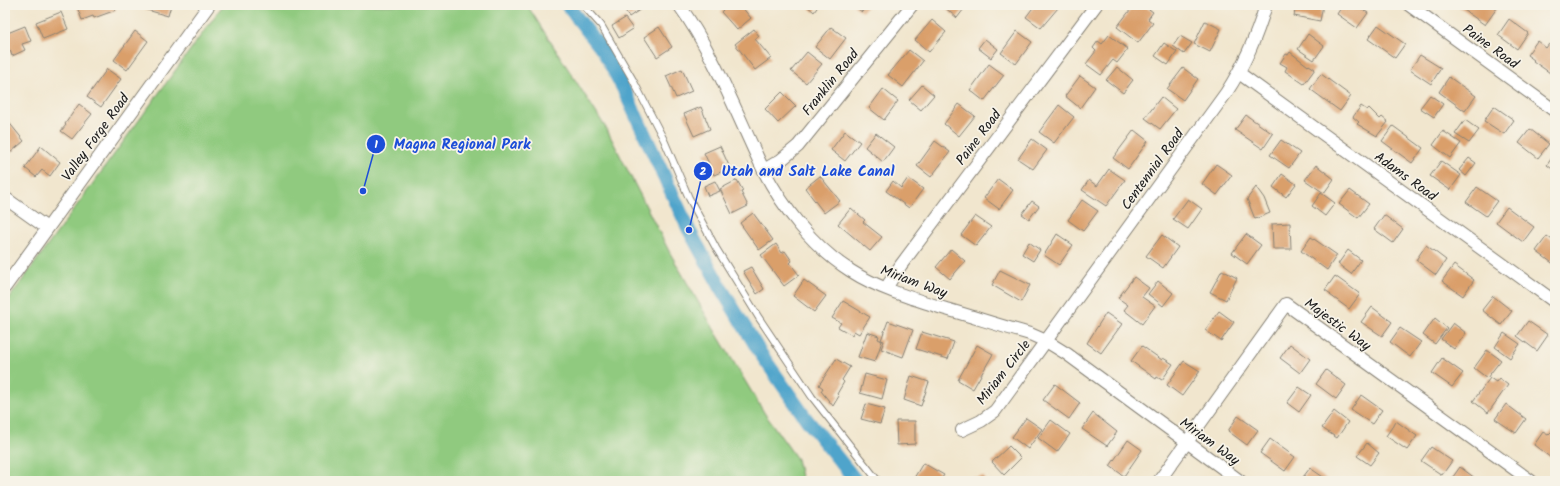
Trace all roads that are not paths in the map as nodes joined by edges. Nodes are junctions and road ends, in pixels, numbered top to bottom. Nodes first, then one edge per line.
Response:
1 (209, 5) edge
2 (583, 5) edge
3 (680, 5) edge
4 (912, 5) edge
5 (1096, 5) edge
6 (1266, 5) edge
7 (1409, 5) edge
8 (1239, 73) junction
9 (1555, 111) edge
10 (764, 170) junction
11 (5, 198) edge
12 (47, 228) junction
13 (5, 287) edge
14 (886, 288) junction
15 (1555, 302) edge
16 (1046, 341) junction
17 (962, 430) dead end
18 (1186, 443) junction
19 (878, 481) edge
20 (1159, 481) edge
21 (1240, 481) edge
22 (1531, 481) edge

1 - 12 street, Valley Forge Road
2 - 19 lane
3 - 10 street, Miriam Way
4 - 10 street, Franklin Road
5 - 14 street, Paine Road
6 - 8 street, Centennial Road
7 - 9 street, Paine Road
8 - 15 street, Adams Road
8 - 16 street, Centennial Road
10 - 14 street, Miriam Way
11 - 12 street
12 - 13 street, Valley Forge Road
14 - 16 street, Miriam Way
16 - 17 street, Miriam Circle
16 - 18 street, Miriam Way
18 - 20 street, Majestic Way
18 - 21 street, Miriam Way
18 - 22 street, Majestic Way

